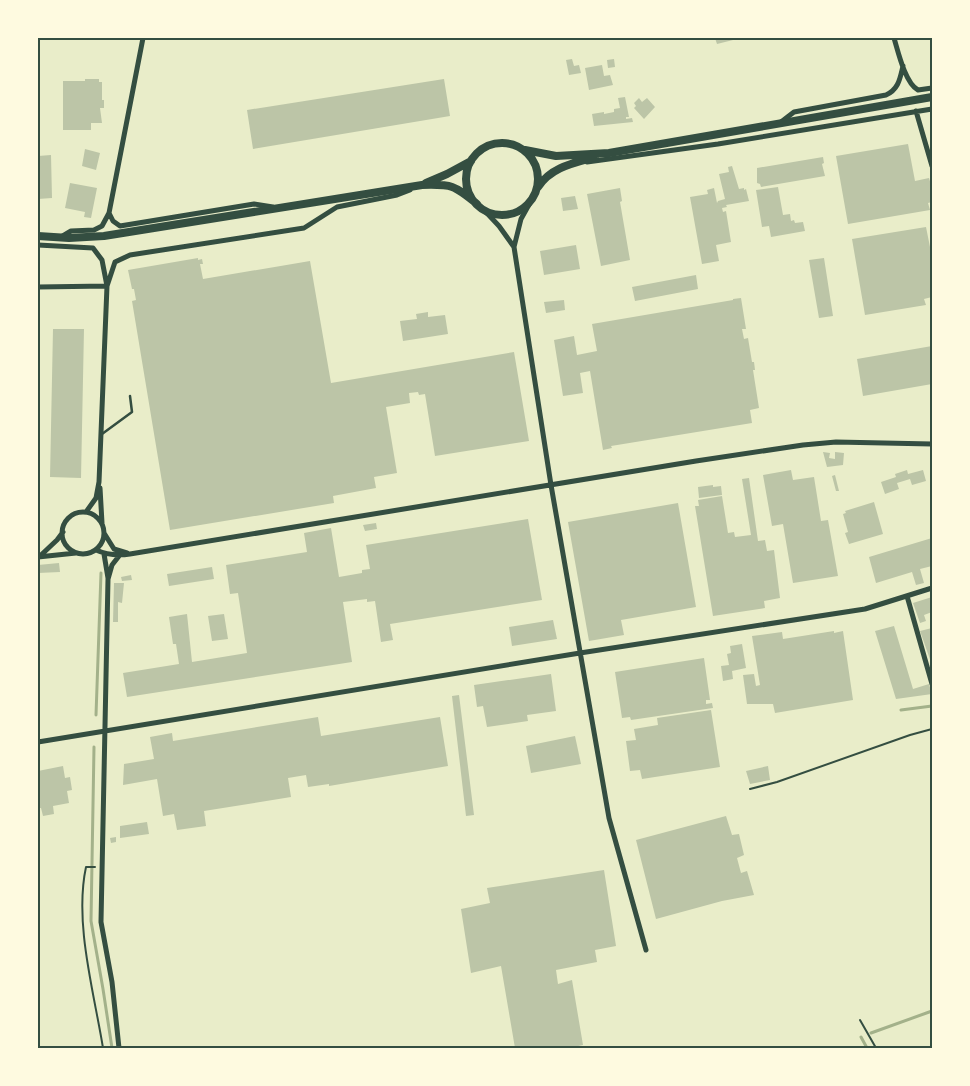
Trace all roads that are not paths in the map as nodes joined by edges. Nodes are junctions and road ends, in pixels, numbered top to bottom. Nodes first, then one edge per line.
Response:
1 (143, 38) edge
2 (894, 38) edge
3 (903, 66) junction
4 (932, 88) edge
5 (932, 97) edge
6 (932, 109) edge
7 (916, 111) junction
8 (781, 122) junction
9 (525, 150) junction
10 (609, 152) junction
11 (471, 161) junction
12 (567, 165) junction
13 (932, 166) edge
14 (422, 185) junction
15 (537, 189) junction
16 (531, 201) junction
17 (477, 204) junction
18 (276, 208) junction
19 (484, 210) junction
20 (108, 214) junction
21 (38, 236) edge
22 (61, 237) junction
23 (38, 245) edge
24 (514, 247) junction
25 (107, 286) junction
26 (38, 287) edge
27 (130, 396) dead end
28 (101, 435) junction
29 (932, 444) edge
30 (99, 482) junction
31 (551, 485) junction
32 (86, 512) junction
33 (102, 523) junction
34 (63, 531) junction
35 (104, 533) junction
36 (96, 550) junction
37 (76, 552) junction
38 (104, 554) junction
39 (130, 554) junction
40 (39, 556) edge
41 (119, 556) junction
42 (108, 578) junction
43 (932, 588) edge
44 (907, 596) junction
45 (580, 652) junction
46 (932, 684) edge
47 (106, 730) junction
48 (38, 742) edge
49 (646, 950) dead end
50 (119, 1048) edge

1 - 20 street
2 - 3 street
3 - 4 street
3 - 8 street
5 - 8 main road
6 - 7 street
7 - 12 street
7 - 13 street
8 - 10 main road
9 - 10 main road
9 - 11 main road
9 - 15 main road
10 - 12 main road
11 - 14 main road
11 - 17 main road
12 - 15 main road
14 - 17 main road
14 - 18 main road
14 - 25 street
15 - 16 main road
16 - 19 main road
16 - 24 street
17 - 19 main road
18 - 20 street
18 - 22 main road
19 - 24 street
20 - 22 street
21 - 22 main road
23 - 25 street
24 - 31 street
25 - 26 street
25 - 28 street
27 - 28 lane
28 - 30 street
29 - 31 street
30 - 32 street
30 - 33 street
31 - 39 street
31 - 45 street
32 - 33 street
32 - 34 street
33 - 35 street
34 - 37 street
34 - 40 street
35 - 36 street
35 - 39 street
36 - 37 street
36 - 38 street
37 - 40 street
38 - 41 street
38 - 42 street
39 - 41 street
41 - 42 street
42 - 47 street
43 - 44 street
44 - 45 street
44 - 46 street
45 - 47 street
45 - 49 street
47 - 48 street
47 - 50 street

